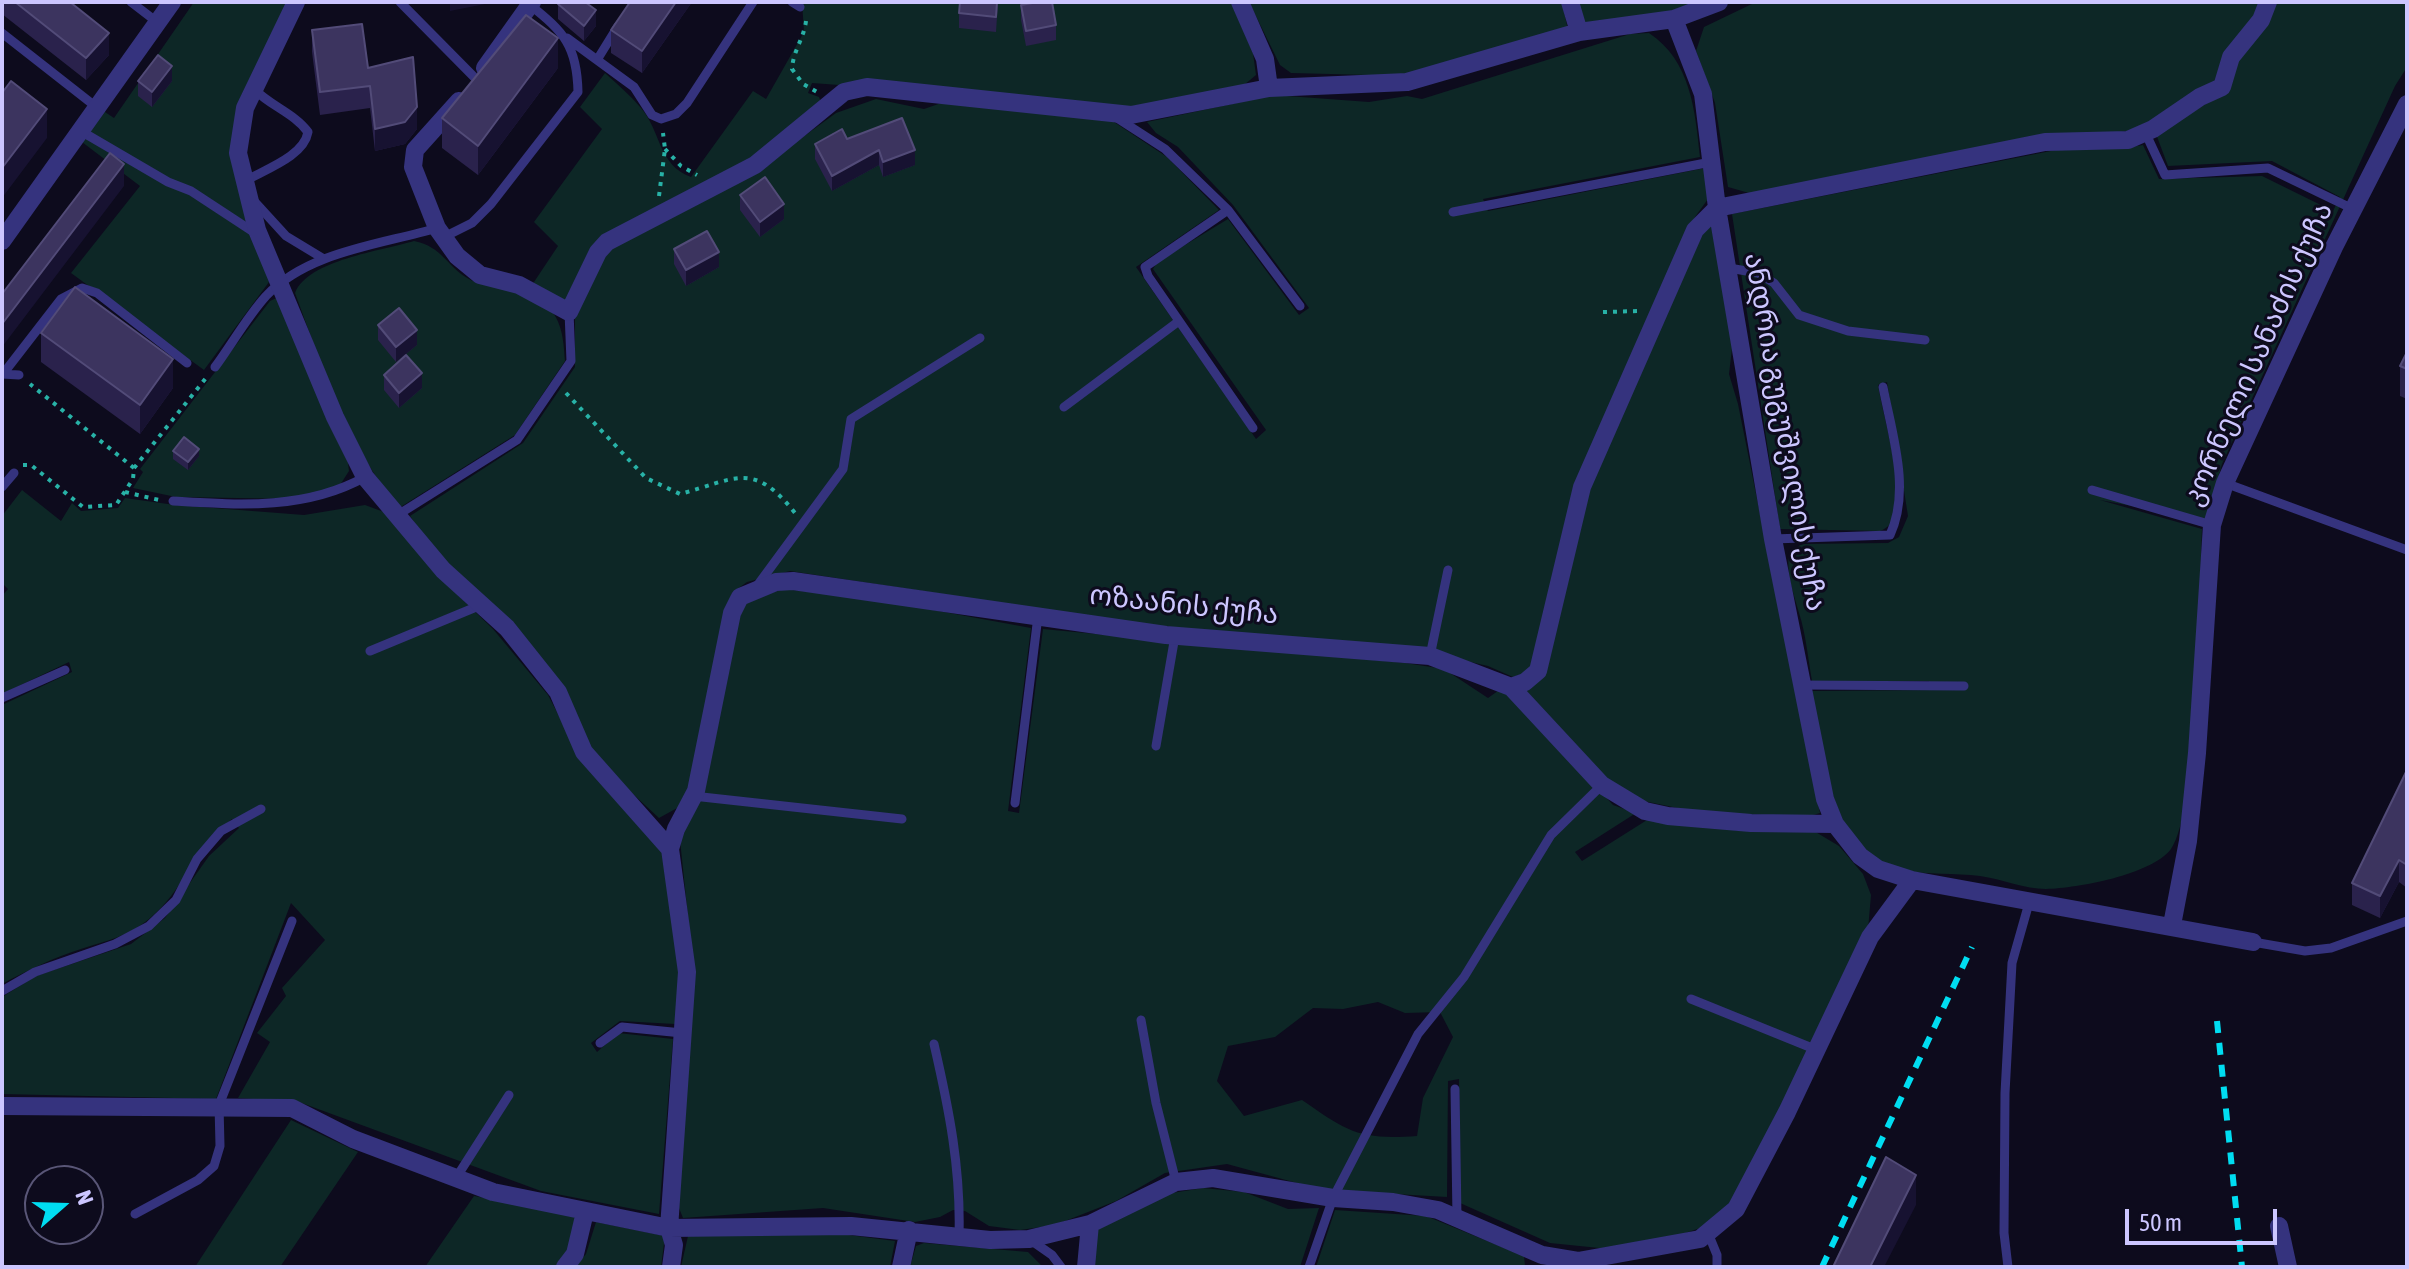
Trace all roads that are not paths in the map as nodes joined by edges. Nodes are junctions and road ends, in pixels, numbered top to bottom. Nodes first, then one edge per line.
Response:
1 (131, 2) edge
2 (172, 2) edge
3 (296, 2) edge
4 (400, 2) edge
5 (753, 2) edge
6 (1240, 2) edge
7 (1570, 2) edge
8 (1719, 2) edge
9 (2268, 2) edge
10 (531, 4) edge
11 (625, 14) edge
12 (1674, 19) junction
13 (157, 22) junction
14 (1579, 32) junction
15 (2, 33) edge
16 (567, 38) junction
17 (597, 60) junction
18 (477, 80) junction
19 (1269, 88) junction
20 (254, 89) junction
21 (2407, 104) edge
22 (95, 106) junction
23 (1110, 114) junction
24 (79, 130) junction
25 (2145, 132) junction
26 (1711, 162) junction
27 (247, 188) junction
28 (1717, 208) junction
29 (2353, 209) junction
30 (1228, 210) junction
31 (1453, 212) dead end
32 (440, 233) junction
33 (259, 234) junction
34 (2, 241) edge
35 (324, 259) junction
36 (1729, 268) junction
37 (282, 282) junction
38 (1300, 306) dead end
39 (569, 312) junction
40 (1179, 321) junction
41 (980, 338) dead end
42 (1925, 340) dead end
43 (187, 363) dead end
44 (215, 367) road end
45 (2, 374) edge
46 (19, 375) road end
47 (1883, 387) dead end
48 (1064, 407) dead end
49 (1253, 428) dead end
50 (14, 473) road end
51 (365, 477) junction
52 (2225, 483) junction
53 (2, 487) edge
54 (2092, 490) dead end
55 (173, 501) road end
56 (396, 516) junction
57 (2212, 525) junction
58 (1773, 539) junction
59 (2407, 550) edge
60 (1448, 570) dead end
61 (755, 589) junction
62 (481, 605) junction
63 (1038, 616) junction
64 (1175, 636) junction
65 (370, 651) dead end
66 (1430, 656) junction
67 (65, 670) dead end
68 (1800, 685) junction
69 (1964, 686) dead end
70 (1511, 687) junction
71 (2, 698) edge
72 (1156, 746) dead end
73 (1602, 785) junction
74 (693, 796) junction
75 (1015, 803) dead end
76 (261, 809) dead end
77 (902, 819) dead end
78 (1835, 824) junction
79 (670, 849) junction
80 (1912, 880) junction
81 (2029, 903) junction
82 (292, 921) dead end
83 (2407, 921) edge
84 (2172, 925) junction
85 (2253, 942) joint
86 (2, 991) edge
87 (1691, 999) dead end
88 (1141, 1020) dead end
89 (682, 1033) junction
90 (600, 1043) dead end
91 (934, 1044) dead end
92 (1817, 1050) junction
93 (1455, 1089) dead end
94 (509, 1095) dead end
95 (219, 1105) junction
96 (2, 1106) edge
97 (456, 1178) junction
98 (1176, 1182) junction
99 (1333, 1198) junction
100 (585, 1212) junction
101 (135, 1214) dead end
102 (1457, 1218) junction
103 (1090, 1224) junction
104 (2279, 1226) dead end
105 (669, 1228) junction
106 (909, 1230) junction
107 (1708, 1233) junction
108 (959, 1236) junction
109 (1029, 1239) junction
110 (1537, 1261) edge
111 (565, 1267) edge
112 (671, 1267) edge
113 (901, 1267) edge
114 (1061, 1267) edge
115 (1086, 1267) edge
116 (1309, 1267) edge
117 (1717, 1267) edge
118 (2008, 1267) edge
119 (2288, 1267) edge

1 - 13 lane
2 - 13 street
3 - 20 street
4 - 18 lane
5 - 17 lane
6 - 19 street
7 - 14 street
8 - 12 street
9 - 25 street
10 - 16 lane
10 - 18 street
11 - 17 lane
12 - 14 street
12 - 26 street, ანდრია გუგუშვილის ქუჩა
13 - 22 street
14 - 19 street
15 - 22 lane
16 - 17 lane
16 - 32 lane
18 - 32 street
19 - 23 street
20 - 27 street
20 - 27 lane
21 - 29 street, კორნელი სანაძის ქუჩა
22 - 24 street
23 - 30 lane
23 - 39 street
24 - 33 lane
24 - 34 street
25 - 28 street
25 - 29 lane
26 - 28 street, ანდრია გუგუშვილის ქუჩა
26 - 31 lane
27 - 33 street
27 - 35 lane
28 - 36 street, ანდრია გუგუშვილის ქუჩა
28 - 70 street
29 - 52 street, კორნელი სანაძის ქუჩა
30 - 38 lane
30 - 40 lane
32 - 35 lane
32 - 39 street
33 - 37 street
35 - 37 lane
36 - 42 lane
36 - 58 street, ანდრია გუგუშვილის ქუჩა
37 - 44 lane
37 - 51 street
39 - 56 lane
40 - 48 lane
40 - 49 lane
41 - 61 lane
43 - 45 lane
45 - 46 lane
47 - 58 lane
50 - 53 lane
51 - 55 lane
51 - 56 street
52 - 57 street, კორნელი სანაძის ქუჩა
52 - 59 lane
54 - 57 lane
56 - 62 street
57 - 84 street, კორნელი სანაძის ქუჩა
58 - 68 street, ანდრია გუგუშვილის ქუჩა
60 - 66 lane
61 - 63 street, ოზაანის ქუჩა
61 - 74 street
62 - 65 lane
62 - 79 street
63 - 64 street, ოზაანის ქუჩა
63 - 75 lane
64 - 66 street, ოზაანის ქუჩა
64 - 72 lane
66 - 70 street, ოზაანის ქუჩა
67 - 71 lane
68 - 69 lane
68 - 78 street, ანდრია გუგუშვილის ქუჩა
70 - 73 street, ოზაანის ქუჩა
73 - 78 street, ოზაანის ქუჩა
73 - 99 lane
74 - 77 lane
74 - 79 street
76 - 86 lane
78 - 80 street, ანდრია გუგუშვილის ქუჩა
79 - 89 street
80 - 81 street, ანდრია გუგუშვილის ქუჩა
80 - 92 street
81 - 84 street, ანდრია გუგუშვილის ქუჩა
81 - 118 lane
82 - 95 lane
83 - 85 lane
84 - 85 street, ანდრია გუგუშვილის ქუჩა
87 - 92 lane
88 - 98 lane
89 - 90 lane
89 - 105 street
91 - 108 lane
92 - 107 street
93 - 102 lane
94 - 97 lane
95 - 96 street
95 - 97 street
95 - 101 lane
97 - 100 street
98 - 99 street
98 - 103 street
99 - 102 street
99 - 116 lane
100 - 105 street
100 - 111 street
102 - 110 street
103 - 109 street
103 - 115 street
104 - 119 street
105 - 106 street
105 - 112 street
106 - 108 street
106 - 113 street
107 - 110 street
107 - 117 lane
108 - 109 street
109 - 114 lane

